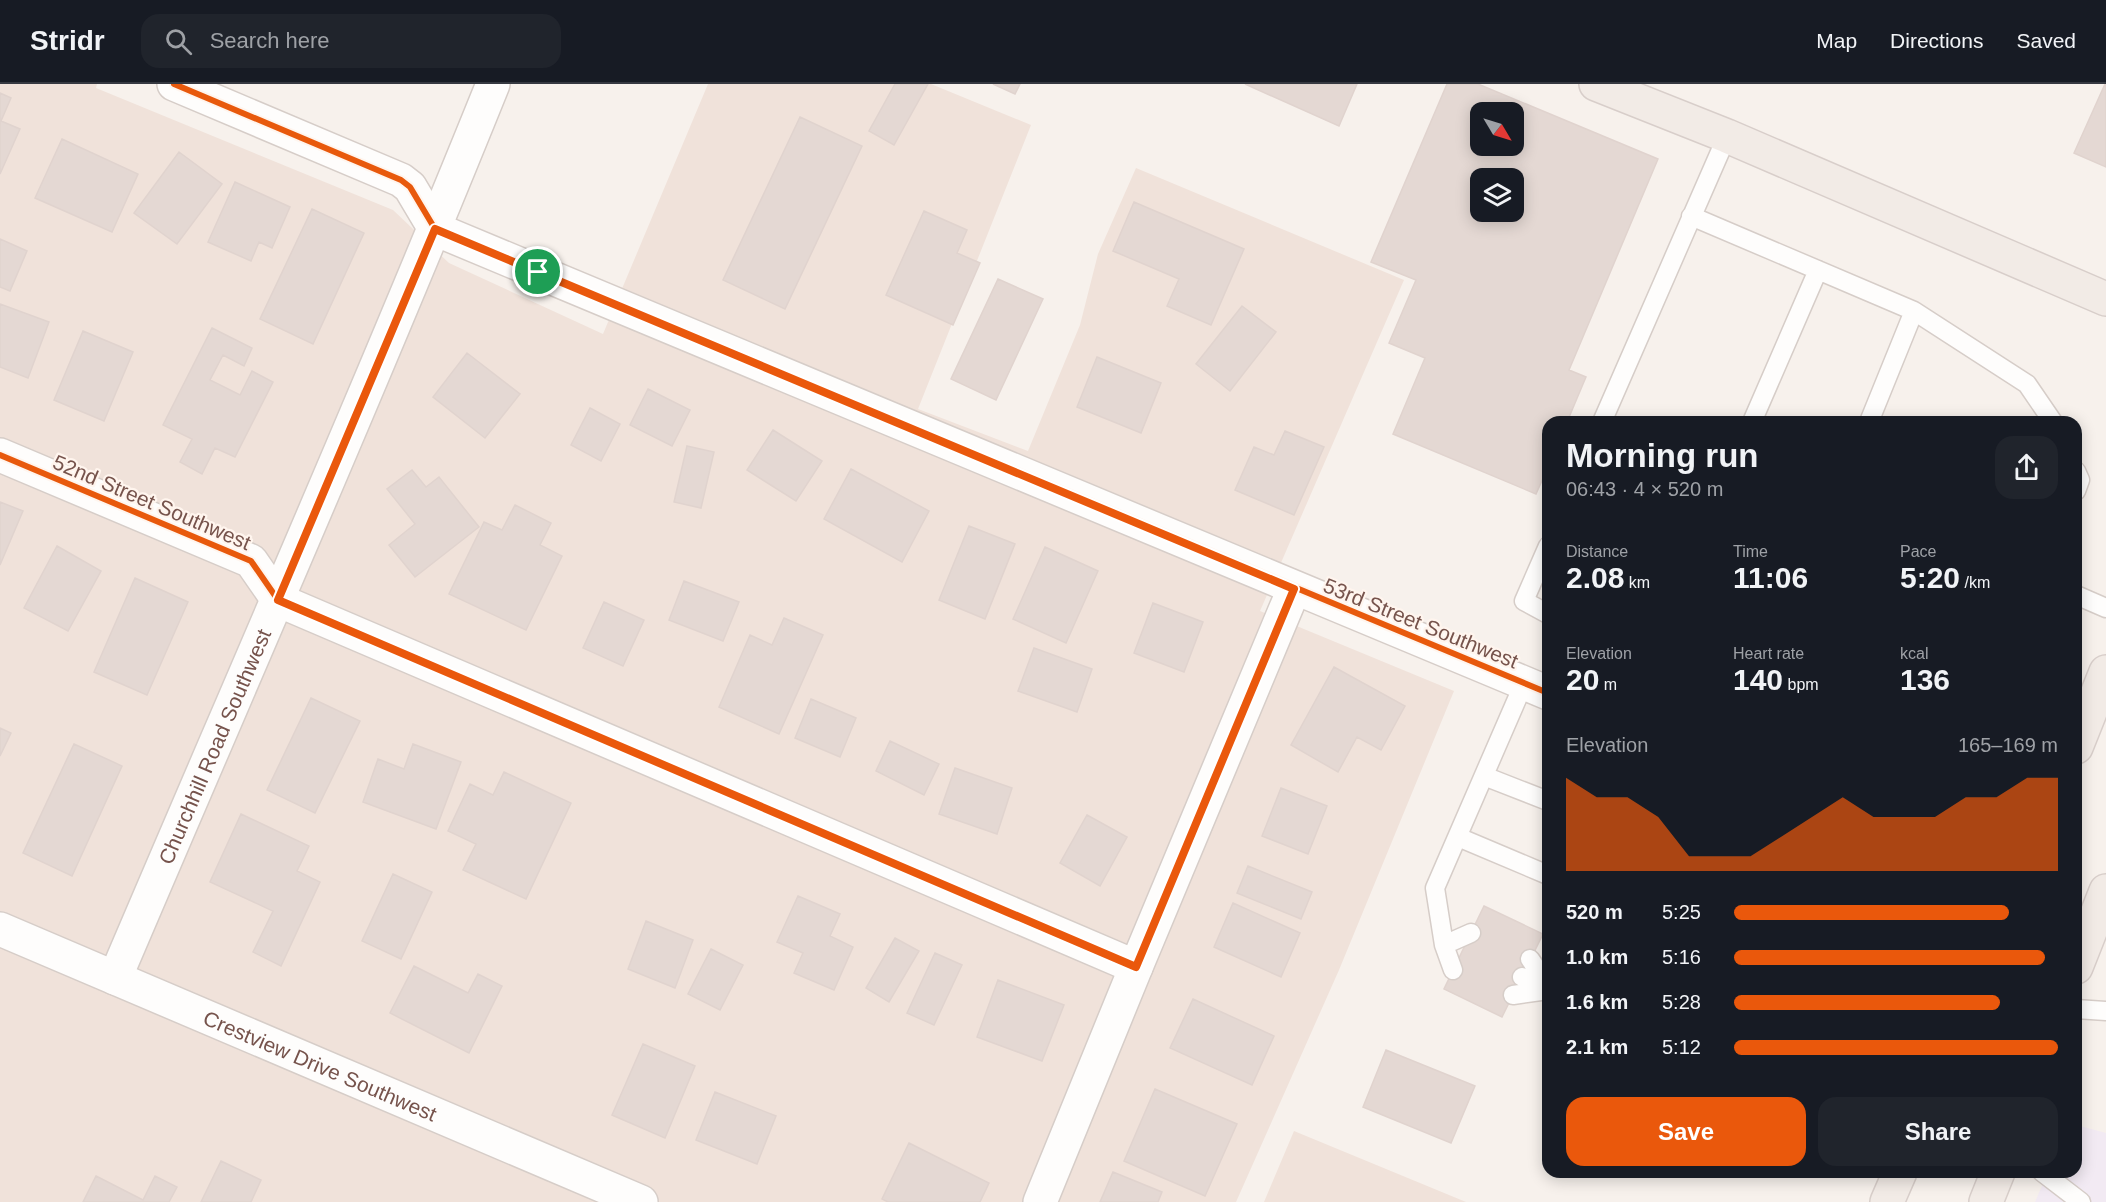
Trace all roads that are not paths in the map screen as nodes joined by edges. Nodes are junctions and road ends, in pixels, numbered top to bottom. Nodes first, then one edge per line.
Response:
1 (174, 84) edge
2 (494, 84) edge
3 (1596, 84) edge
4 (1727, 136) junction
5 (1691, 216) junction
6 (435, 229) junction
7 (1818, 270) junction
8 (2106, 299) edge
9 (1914, 311) junction
10 (1605, 416) edge
11 (1755, 416) edge
12 (1871, 416) edge
13 (2049, 416) edge
14 (0, 455) edge
15 (1542, 560) edge
16 (1294, 589) junction
17 (2082, 598) edge
18 (278, 600) junction
19 (2106, 608) edge
20 (1542, 611) edge
21 (2106, 672) edge
22 (1536, 688) edge
23 (2082, 732) edge
24 (1484, 776) junction
25 (1542, 799) edge
26 (1458, 837) junction
27 (1542, 872) edge
28 (2106, 891) edge
29 (0, 929) edge
30 (2098, 929) edge
31 (1471, 933) dead end
32 (1444, 945) junction
33 (1461, 953) dead end
34 (2082, 957) edge
35 (1530, 959) dead end
36 (1136, 967) junction
37 (1453, 970) dead end
38 (1522, 977) dead end
39 (115, 978) junction
40 (1542, 978) edge
41 (1542, 985) edge
42 (1542, 989) edge
43 (1513, 995) dead end
44 (2082, 1009) edge
45 (2106, 1011) edge
46 (1897, 1178) edge
47 (1996, 1178) edge
48 (2049, 1178) edge
49 (2076, 1200) edge
50 (641, 1202) edge
51 (1040, 1202) edge
52 (1887, 1202) edge
53 (1986, 1202) edge

1 - 6 street
2 - 6 street, Churchhill Road Southwest
3 - 4 main road
4 - 5 lane
4 - 8 main road
5 - 7 lane
5 - 10 lane
6 - 16 street, 53rd Street Southwest
6 - 18 street, Churchhill Road Southwest
7 - 9 lane
7 - 11 lane
9 - 12 lane
9 - 13 lane
14 - 18 street, 52nd Street Southwest
15 - 20 lane
16 - 22 street, 53rd Street Southwest
16 - 36 street
17 - 19 lane
18 - 36 street
18 - 39 street, Churchhill Road Southwest
21 - 23 main road
22 - 24 lane
24 - 25 lane
24 - 26 lane
26 - 27 lane
26 - 32 lane
28 - 30 main road
29 - 39 street, Crestview Drive Southwest
30 - 34 main road
31 - 32 lane
32 - 33 lane
32 - 37 lane
35 - 40 lane
36 - 51 street
38 - 41 lane
39 - 50 street, Crestview Drive Southwest
42 - 43 lane
44 - 45 lane
46 - 52 main road
47 - 53 main road
48 - 49 lane

